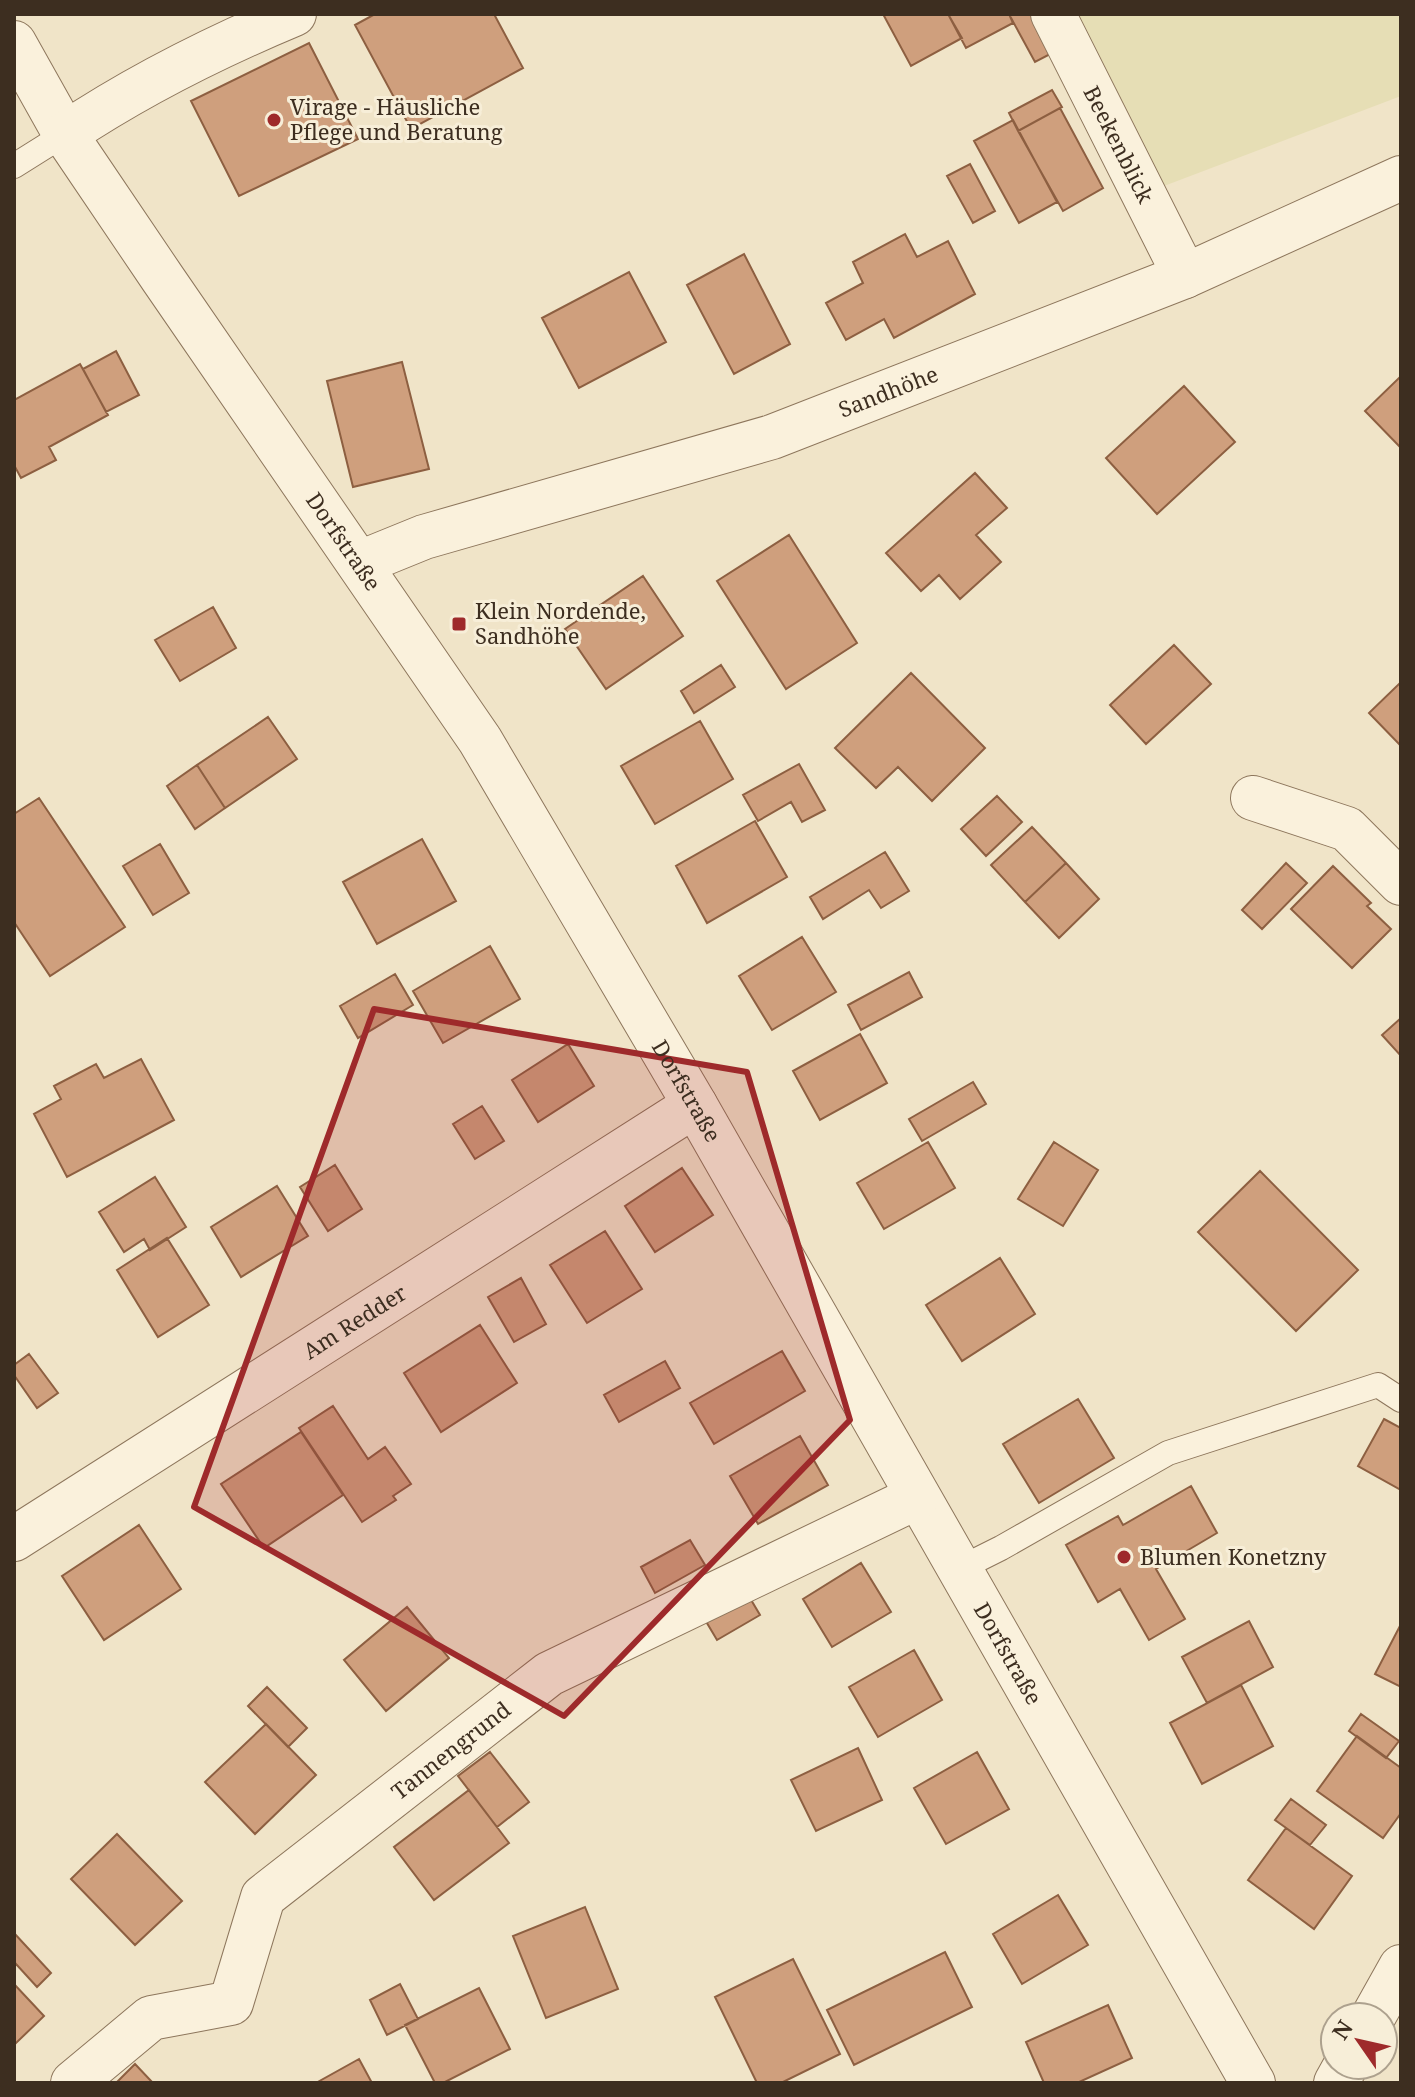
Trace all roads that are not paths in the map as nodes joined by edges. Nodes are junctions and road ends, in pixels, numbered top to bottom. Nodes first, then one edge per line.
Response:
1 (294, 14) edge
2 (1053, 14) edge
3 (14, 43) edge
4 (65, 134) junction
5 (14, 166) edge
6 (1401, 178) edge
7 (1185, 276) junction
8 (360, 563) junction
9 (1253, 798) dead end
10 (1401, 883) edge
11 (695, 1105) junction
12 (1401, 1400) edge
13 (917, 1497) junction
14 (14, 1539) edge
15 (959, 1569) junction
16 (1401, 1967) edge
17 (1382, 2001) edge
18 (73, 2083) edge
19 (1253, 2083) edge

1 - 4 street
2 - 7 street, Beekenblick
3 - 4 street, Dorfstraße
4 - 5 lane
4 - 8 street, Dorfstraße
6 - 7 street, Sandhöhe
7 - 8 street, Sandhöhe
8 - 11 street, Dorfstraße
9 - 10 street
11 - 13 street, Dorfstraße
11 - 14 street, Am Redder
12 - 15 lane
13 - 15 street, Dorfstraße
13 - 18 street, Tannengrund
15 - 19 street, Dorfstraße
16 - 17 street

